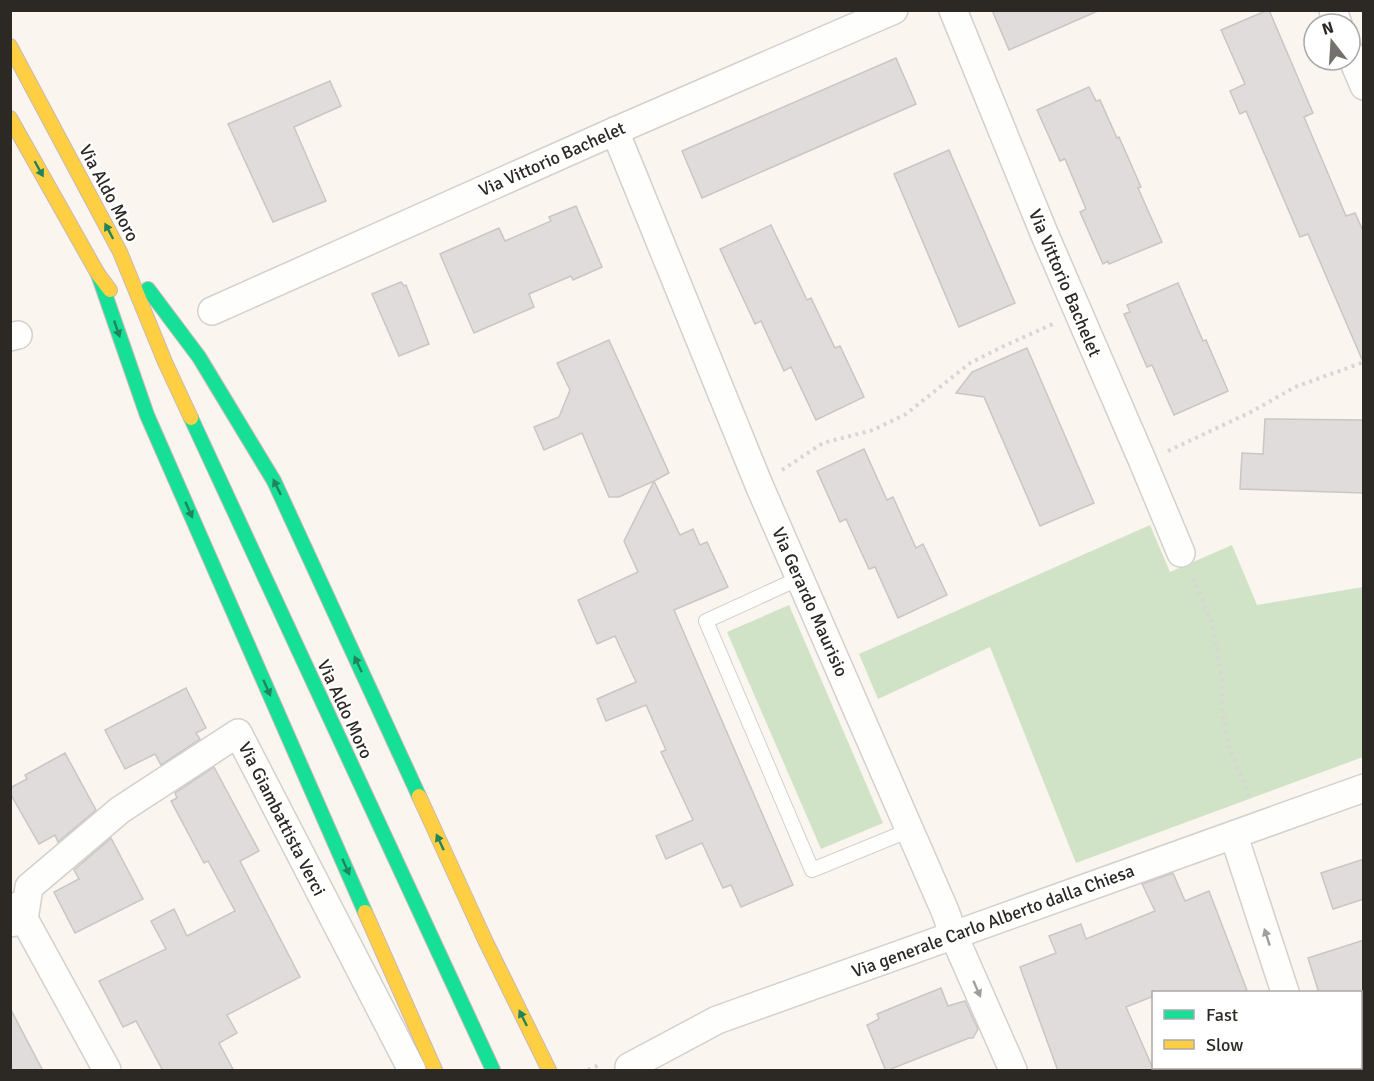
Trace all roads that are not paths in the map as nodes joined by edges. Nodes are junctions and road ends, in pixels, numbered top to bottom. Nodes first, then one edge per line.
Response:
1 (894, 10) edge
2 (953, 10) edge
3 (10, 46) edge
4 (1358, 72) edge
5 (1364, 87) edge
6 (10, 118) edge
7 (615, 131) junction
8 (120, 252) junction
9 (98, 273) junction
10 (212, 311) dead end
11 (165, 362) junction
12 (1180, 553) road end
13 (800, 578) junction
14 (1364, 788) edge
15 (910, 830) junction
16 (1234, 836) junction
17 (10, 892) edge
18 (17, 922) edge
19 (954, 936) junction
20 (1284, 991) edge
21 (629, 1067) dead end
22 (107, 1071) edge
23 (412, 1071) edge
24 (435, 1071) edge
25 (493, 1071) edge
26 (549, 1071) edge
27 (1013, 1071) edge

1 - 7 street, Via Vittorio Bachelet
2 - 12 street, Via Vittorio Bachelet
8 -> 3 main road, Via Aldo Moro
4 - 5 street
6 -> 9 main road, Via Aldo Moro
7 - 10 street, Via Vittorio Bachelet
7 - 13 street, Via Gerardo Maurisio
8 - 11 main road, Via Aldo Moro
26 -> 8 main road
9 - 11 main road, Via Aldo Moro
9 -> 24 main road
11 - 25 main road, Via Aldo Moro
13 - 15 street, Via Gerardo Maurisio
13 - 15 lane
14 - 16 street, Via generale Carlo Alberto dalla Chiesa
15 - 19 street, Via Gerardo Maurisio
16 - 19 street, Via generale Carlo Alberto dalla Chiesa
20 -> 16 street
17 - 18 street
18 - 22 street
18 - 23 street, Via Giambattista Verci
19 - 21 street, Via generale Carlo Alberto dalla Chiesa
19 -> 27 street, Via Gerardo Maurisio

